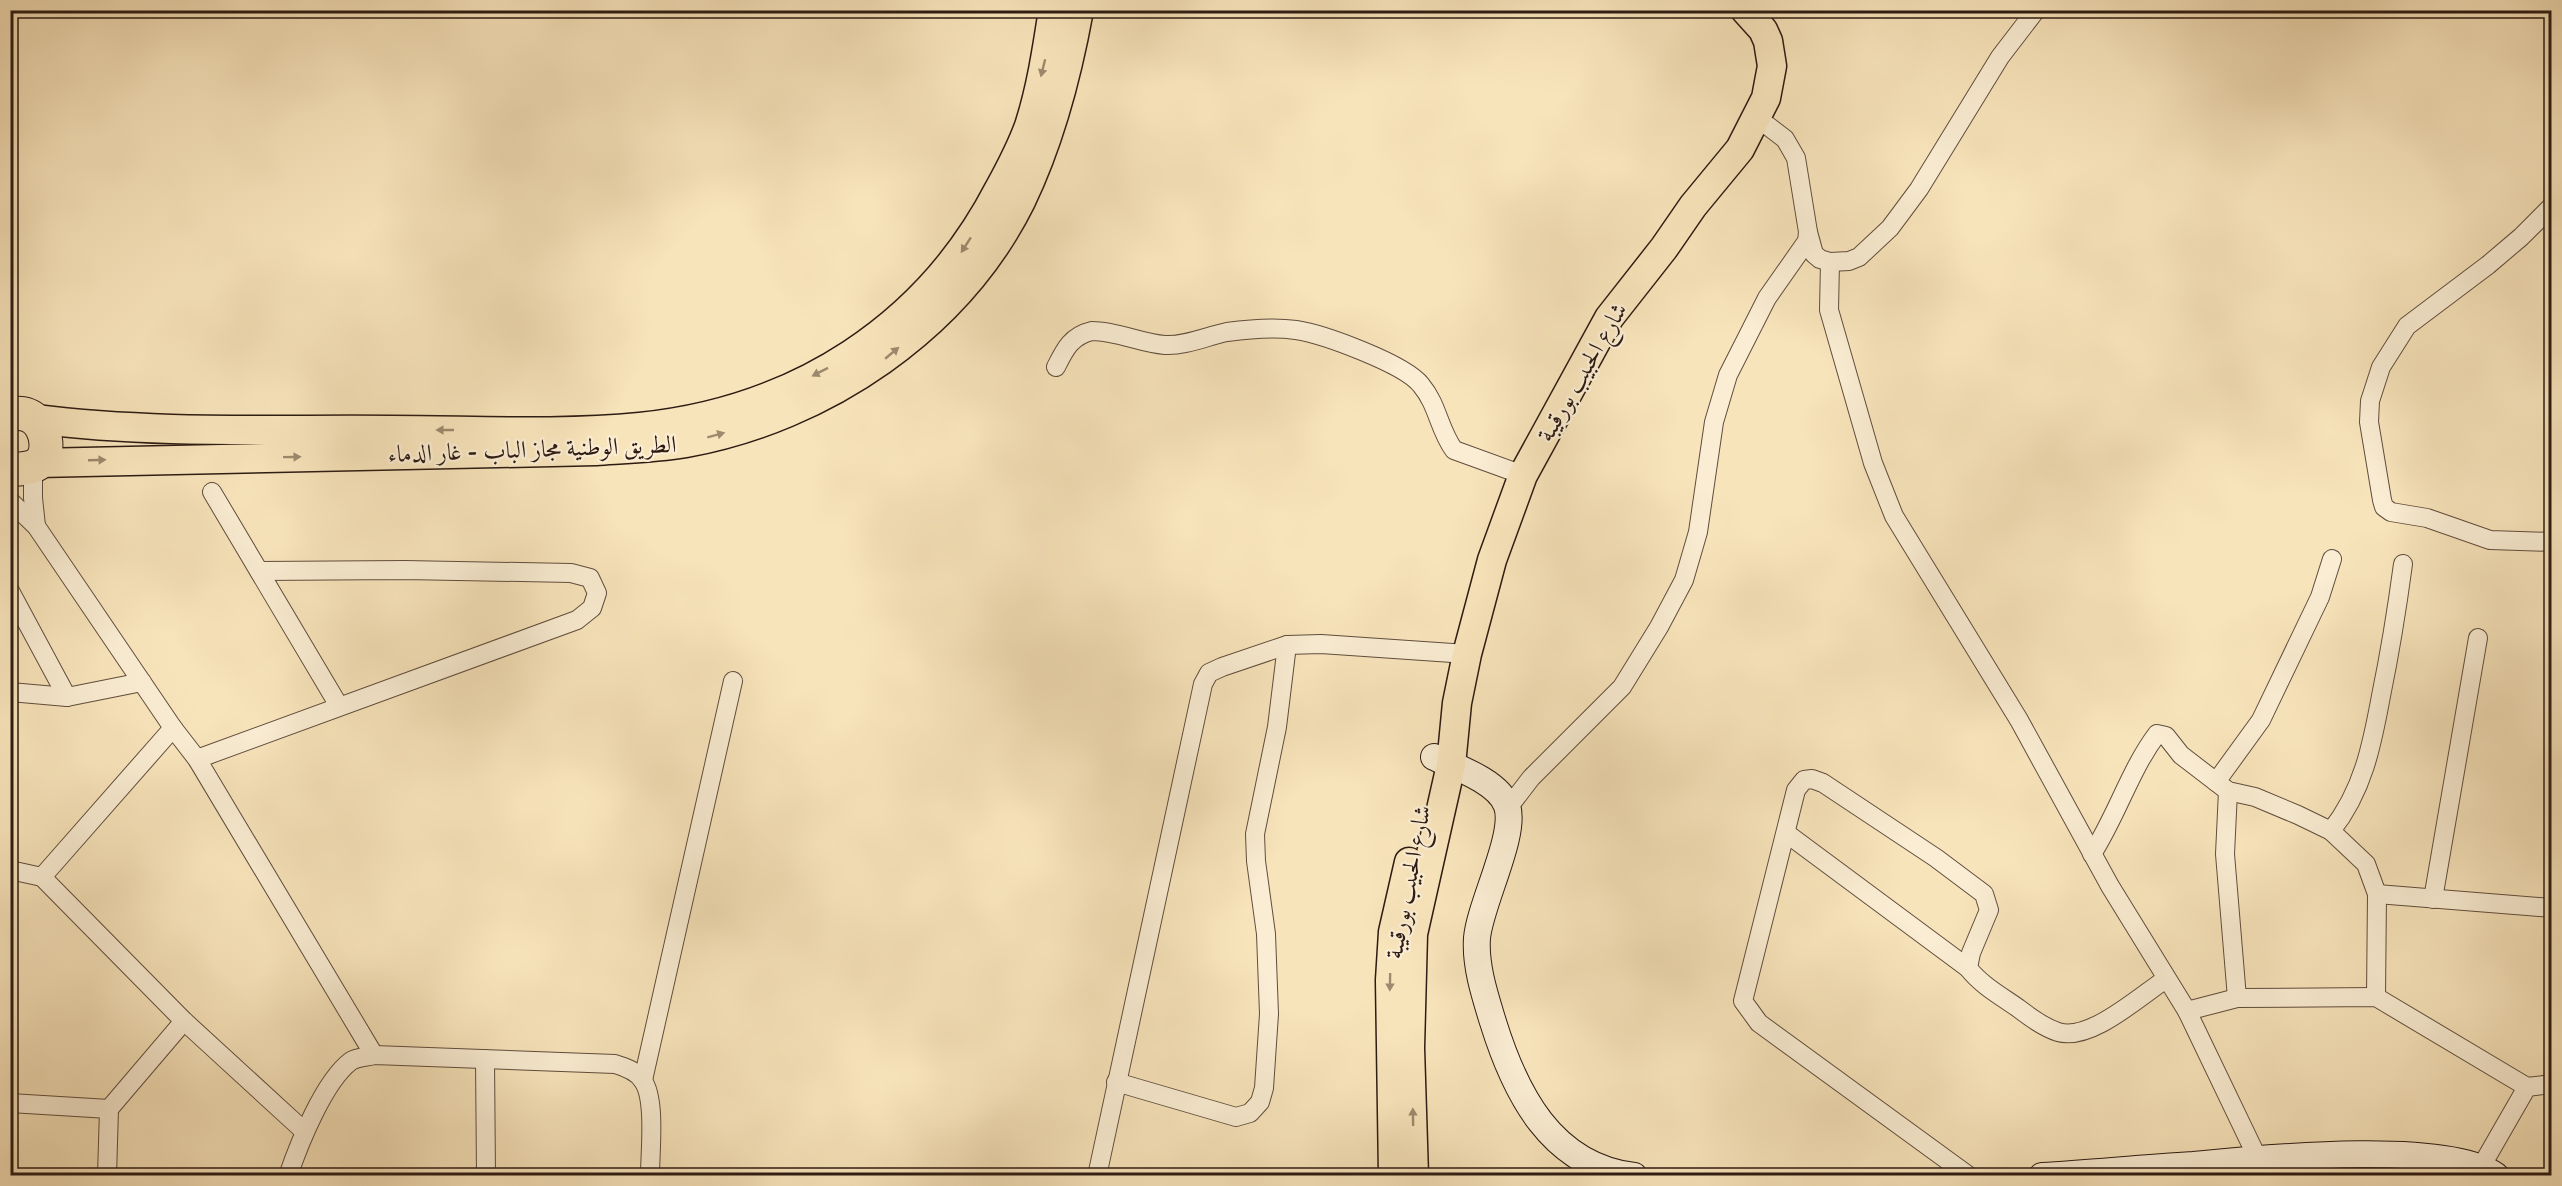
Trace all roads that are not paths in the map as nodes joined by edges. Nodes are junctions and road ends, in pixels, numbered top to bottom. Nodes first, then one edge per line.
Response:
1 (1053, 10) edge
2 (1079, 10) edge
3 (1745, 10) edge
4 (2036, 10) edge
5 (1755, 121) junction
6 (2552, 206) edge
7 (1808, 232) junction
8 (1830, 262) junction
9 (1056, 368) dead end
10 (23, 416) edge
11 (27, 467) edge
12 (1523, 476) junction
13 (212, 492) dead end
14 (10, 501) edge
15 (36, 526) junction
16 (2552, 542) edge
17 (2331, 559) dead end
18 (2403, 564) dead end
19 (259, 571) junction
20 (10, 591) edge
21 (2478, 638) dead end
22 (1287, 645) junction
23 (1467, 654) junction
24 (733, 681) dead end
25 (142, 682) junction
26 (10, 692) edge
27 (67, 697) junction
28 (339, 706) junction
29 (173, 728) junction
30 (197, 759) junction
31 (1442, 761) junction
32 (2222, 786) junction
33 (1508, 808) junction
34 (2331, 831) junction
35 (1786, 833) junction
36 (2092, 854) junction
37 (10, 870) edge
38 (42, 877) junction
39 (2377, 894) junction
40 (2433, 898) junction
41 (2552, 908) edge
42 (1968, 968) junction
43 (2166, 979) junction
44 (2376, 997) junction
45 (2237, 998) junction
46 (2187, 1011) junction
47 (184, 1020) junction
48 (374, 1055) junction
49 (485, 1059) junction
50 (643, 1080) junction
51 (1116, 1082) junction
52 (2552, 1084) edge
53 (2527, 1087) junction
54 (10, 1103) edge
55 (109, 1109) junction
56 (304, 1131) junction
57 (2230, 1167) edge
58 (2489, 1171) edge
59 (107, 1176) edge
60 (288, 1176) edge
61 (486, 1176) edge
62 (650, 1176) edge
63 (1097, 1176) edge
64 (1393, 1176) edge
65 (1414, 1176) edge
66 (1634, 1176) edge
67 (1969, 1176) edge
68 (2042, 1176) edge

1 -> 10 main road, الطريق الوطنية مجاز الباب - غار الدماء
11 -> 2 main road, الطريق الوطنية مجاز الباب - غار الدماء
3 - 5 main road, شارع الحبيب بورقيبة
4 - 8 street
5 - 7 street
5 - 12 main road, شارع الحبيب بورقيبة
6 - 16 street
7 - 8 street
7 - 33 street
8 - 36 street
9 - 12 street
10 - 11 highway
11 - 15 street
12 - 23 main road, شارع الحبيب بورقيبة
13 - 19 street
14 - 15 street
15 - 25 street
17 - 32 street
18 - 34 street
19 - 28 street
19 - 28 street
20 - 27 street
21 - 40 street
22 - 23 street
22 - 51 street
22 - 51 street
23 - 31 main road, شارع الحبيب بورقيبة
24 - 50 street
25 - 27 street
25 - 29 street
26 - 27 street
28 - 30 street
29 - 30 street
29 - 38 street
30 - 48 street
31 - 33 main road
31 -> 64 main road, شارع الحبيب بورقيبة
65 -> 31 main road, شارع الحبيب بورقيبة
32 - 34 street
32 - 36 street
32 - 45 street
33 - 66 main road
34 - 39 street
35 - 42 street
35 - 42 street
35 - 67 street
36 - 43 street
37 - 38 street
38 - 47 street
39 - 40 street
39 - 44 street
40 - 41 street
42 - 43 street
43 - 46 street
44 - 45 street
44 - 53 street
45 - 46 street
46 - 57 street
47 - 55 street
47 - 56 street
48 - 49 street
48 - 56 street
49 - 50 street
49 - 61 street
50 - 62 street
51 - 63 street
52 - 53 street
53 - 58 street
54 - 55 street
55 - 59 street
56 - 60 street
57 - 58 main road
57 - 68 main road

